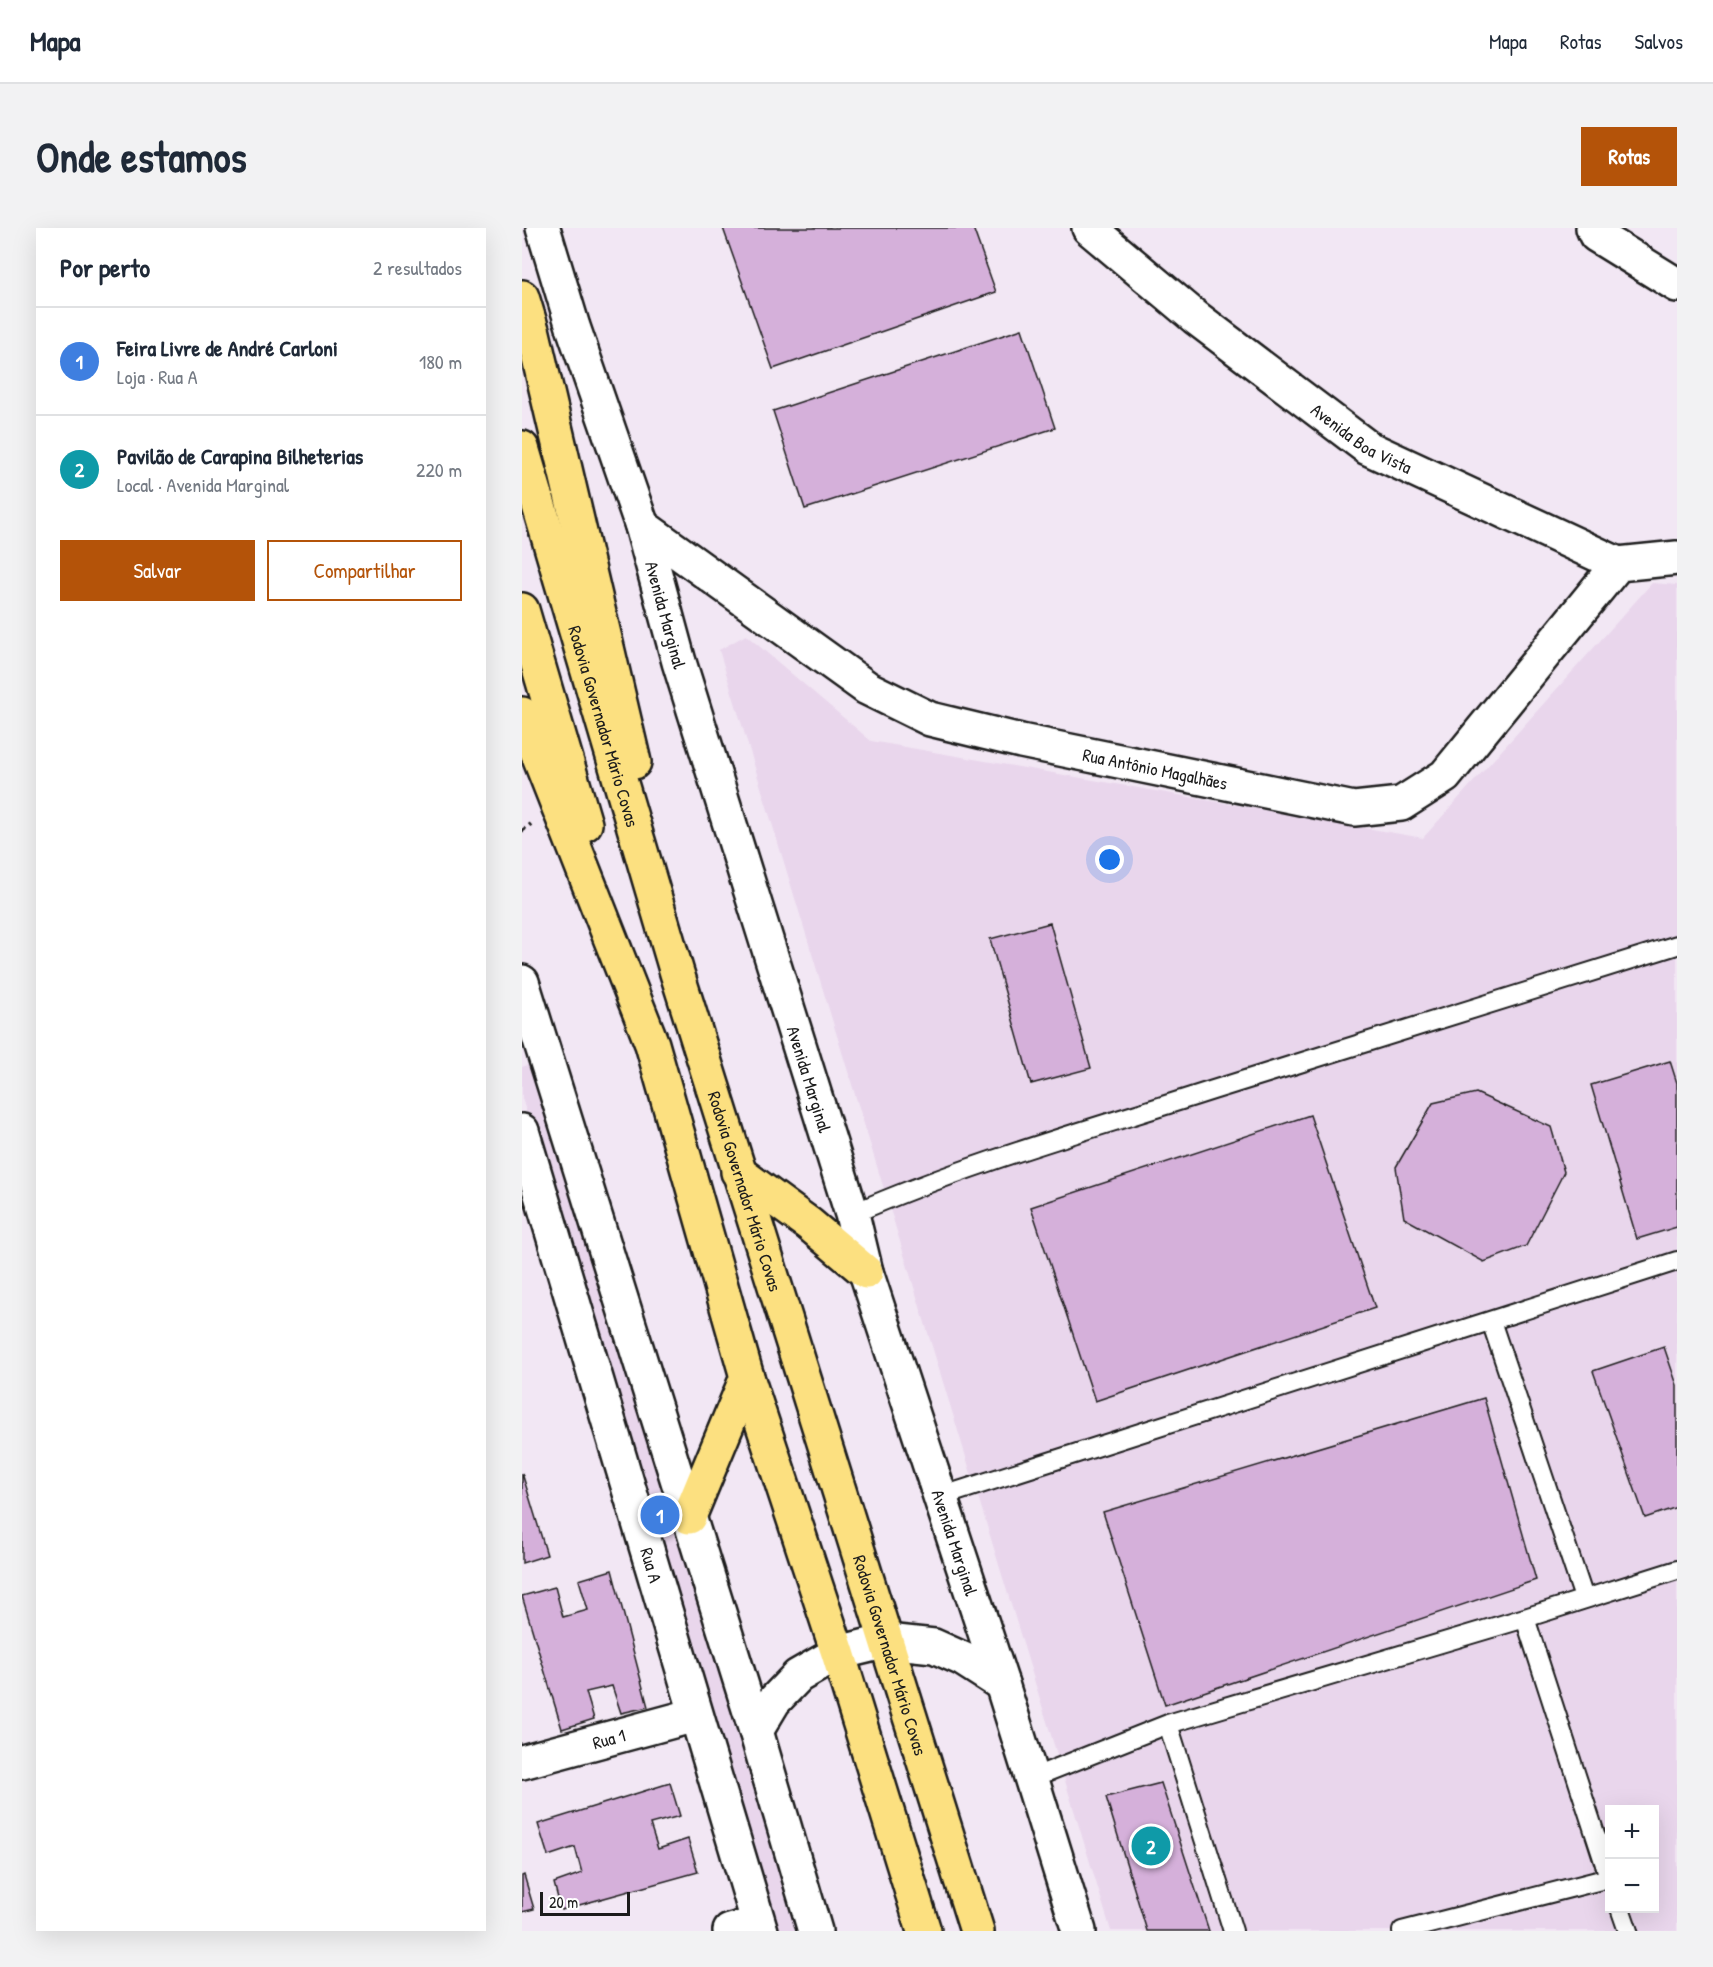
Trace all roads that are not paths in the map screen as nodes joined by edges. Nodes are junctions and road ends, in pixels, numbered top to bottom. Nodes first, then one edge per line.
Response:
1 (543, 228) edge
2 (1089, 228) edge
3 (1593, 228) edge
4 (1677, 285) edge
5 (522, 297) edge
6 (522, 448) edge
7 (642, 526) junction
8 (1677, 558) edge
9 (1618, 564) junction
10 (522, 610) edge
11 (522, 714) edge
12 (1677, 945) edge
13 (676, 973) junction
14 (523, 992) edge
15 (652, 1044) junction
16 (522, 1131) edge
17 (738, 1172) junction
18 (852, 1214) junction
19 (1677, 1261) edge
20 (867, 1272) junction
21 (1491, 1321) junction
22 (747, 1377) junction
23 (940, 1497) junction
24 (689, 1517) junction
25 (1677, 1570) edge
26 (1584, 1598) junction
27 (1525, 1618) junction
28 (887, 1641) junction
29 (838, 1653) junction
30 (1002, 1684) junction
31 (695, 1715) junction
32 (1168, 1724) junction
33 (756, 1731) junction
34 (522, 1762) edge
35 (1032, 1778) junction
36 (1605, 1867) edge
37 (1605, 1880) edge
38 (1622, 1913) edge
39 (750, 1928) edge
40 (815, 1931) edge
41 (924, 1931) edge
42 (977, 1931) edge
43 (1079, 1931) edge
44 (1233, 1931) edge
45 (1402, 1931) edge
46 (1628, 1931) edge

1 - 7 street, Avenida Marginal
2 - 9 street, Avenida Boa Vista
3 - 4 street
5 - 13 main road
6 - 13 main road, Rodovia Governador Mário Covas
7 - 9 street, Rua Antônio Magalhães
7 - 18 street, Avenida Marginal
8 - 9 street
10 - 15 main road
11 - 15 main road
12 - 18 lane
13 - 17 main road, Rodovia Governador Mário Covas
14 - 24 street
15 - 22 main road
16 - 31 street, Rua A
17 - 20 main road
17 - 28 main road, Rodovia Governador Mário Covas
18 - 20 street, Avenida Marginal
19 - 21 lane
20 - 23 street, Avenida Marginal
21 - 23 lane
21 - 26 lane
22 - 24 main road
22 - 29 main road
23 - 30 street, Avenida Marginal
24 - 33 street
25 - 26 lane
26 - 27 lane
27 - 32 lane
27 - 36 lane
28 - 29 street
28 - 30 street
28 - 42 main road, Rodovia Governador Mário Covas
29 - 33 street
29 - 41 main road
30 - 35 street, Avenida Marginal
31 - 34 street, Rua 1
31 - 39 street, Rua A
32 - 35 lane
32 - 44 lane
33 - 40 street
35 - 43 street, Avenida Marginal
37 - 45 lane
38 - 46 lane

